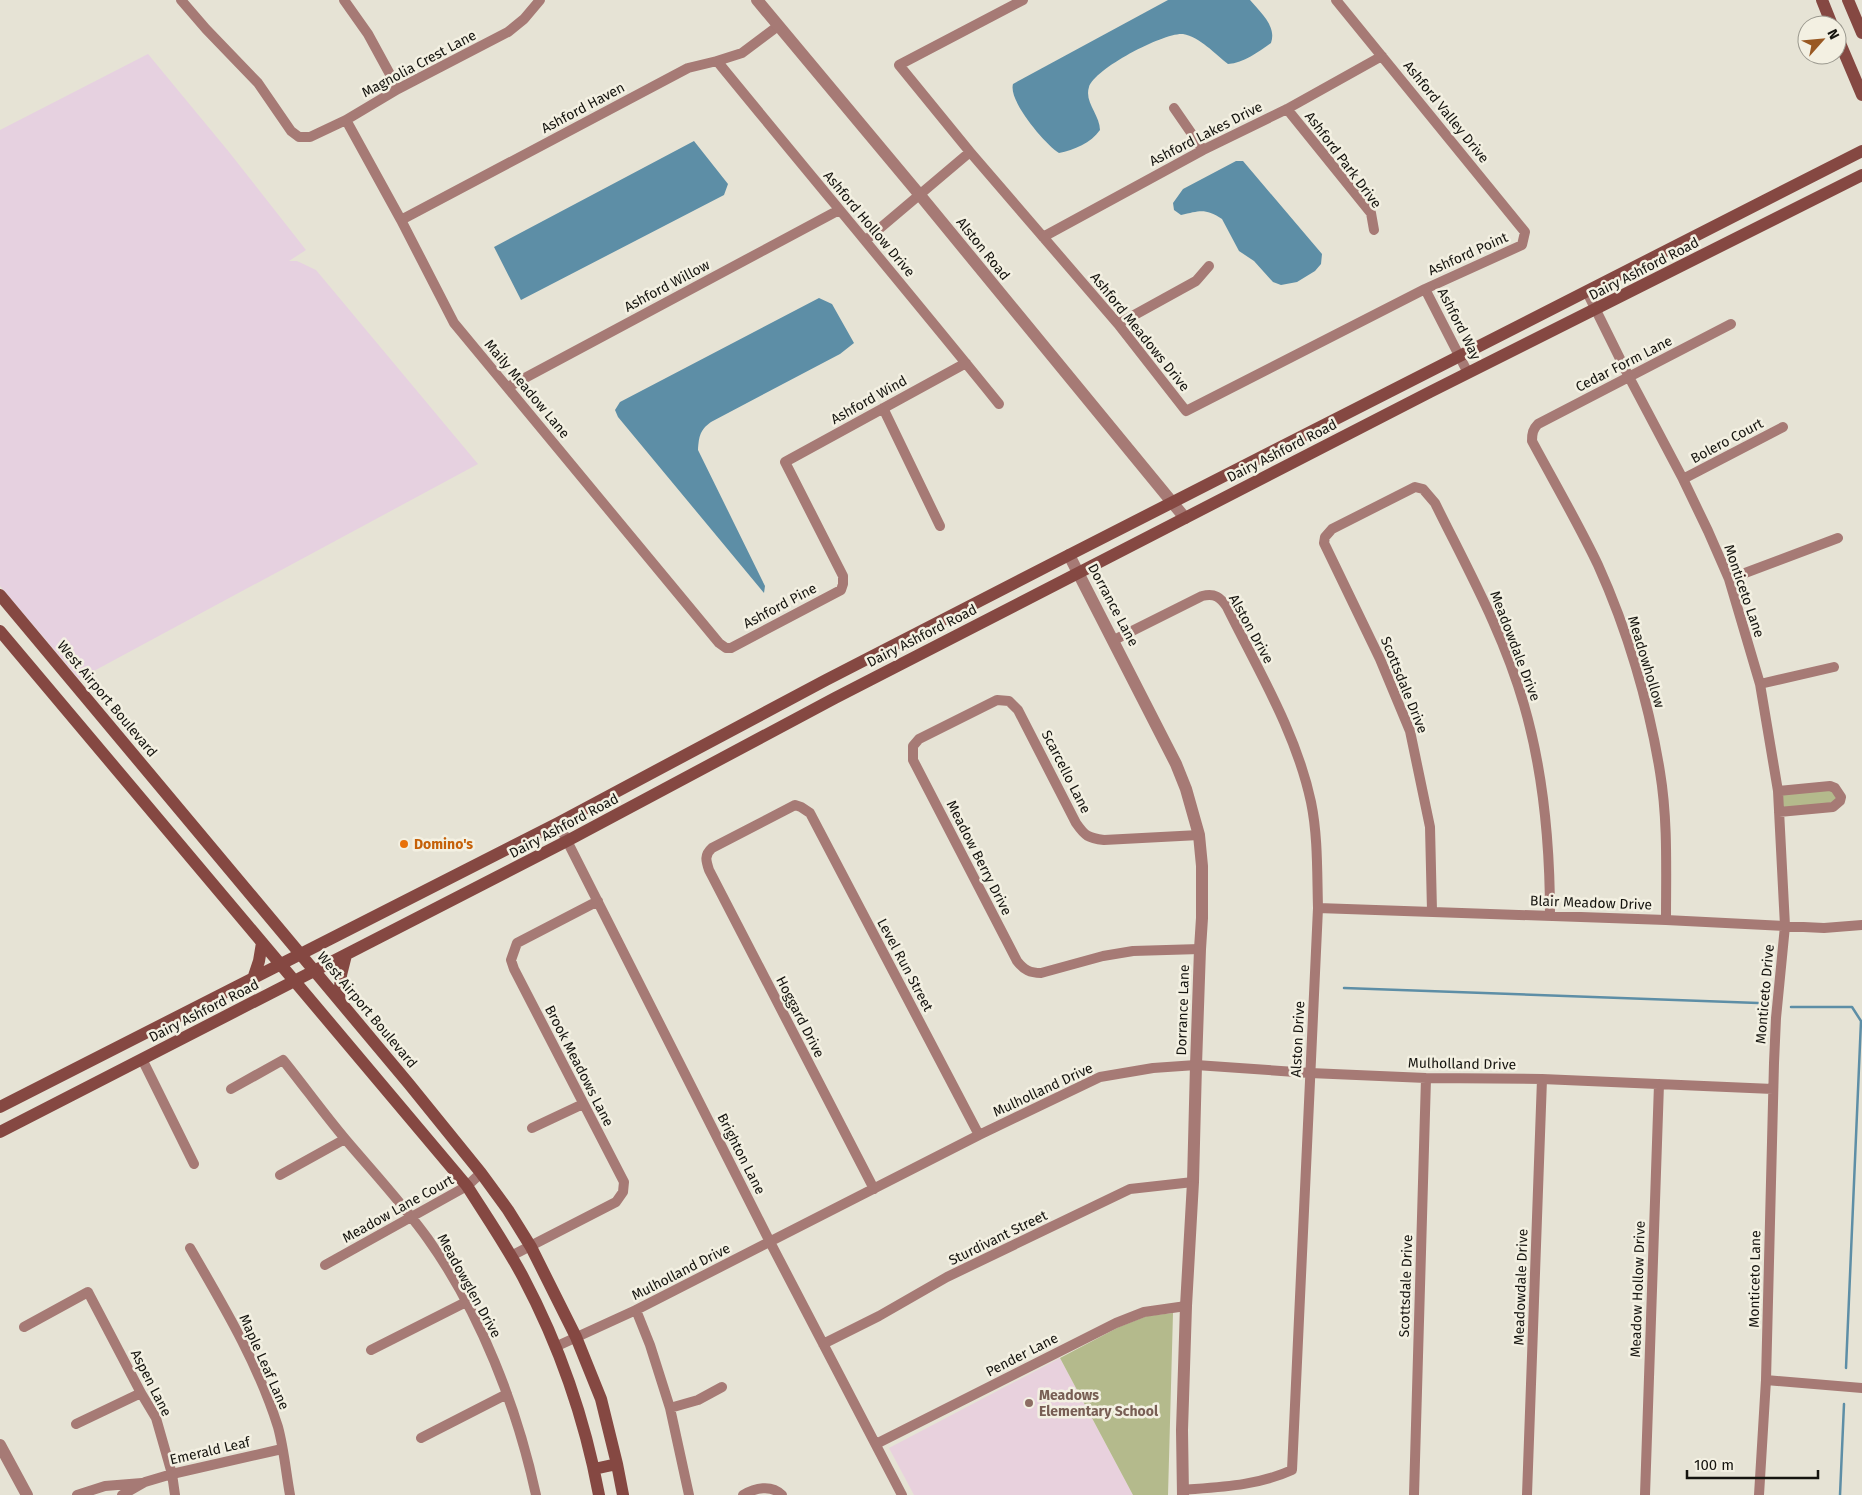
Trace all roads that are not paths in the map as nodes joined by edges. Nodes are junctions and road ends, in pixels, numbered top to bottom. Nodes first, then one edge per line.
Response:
1 (181, 0) edge
2 (344, 0) edge
3 (540, 0) edge
4 (757, 0) edge
5 (1023, 0) edge
6 (1336, 0) edge
7 (1822, 0) edge
8 (1848, 0) edge
9 (1828, 15) edge
10 (778, 26) junction
11 (1862, 33) edge
12 (1382, 56) junction
13 (1847, 60) edge
14 (717, 61) junction
15 (398, 89) junction
16 (1862, 95) edge
17 (1174, 108) dead end
18 (1287, 109) junction
19 (346, 120) junction
20 (1203, 150) junction
21 (970, 152) junction
22 (1862, 152) edge
23 (1862, 175) edge
24 (919, 194) junction
25 (839, 210) junction
26 (1735, 216) junction
27 (401, 220) junction
28 (1374, 230) dead end
29 (1744, 235) junction
30 (1043, 237) junction
31 (866, 240) junction
32 (1522, 245) joint
33 (1209, 266) dead end
34 (1425, 289) junction
35 (1587, 292) junction
36 (1596, 310) junction
37 (1118, 324) junction
38 (1731, 324) dead end
39 (1459, 355) junction
40 (966, 363) junction
41 (1468, 373) junction
42 (1629, 377) junction
43 (508, 387) junction
44 (999, 404) dead end
45 (883, 408) junction
46 (1783, 427) dead end
47 (1532, 431) joint
48 (1683, 479) junction
49 (1423, 489) joint
50 (1172, 502) junction
51 (1185, 518) junction
52 (940, 526) dead end
53 (1838, 538) dead end
54 (1069, 555) junction
55 (1079, 573) junction
56 (1729, 579) junction
57 (843, 584) joint
58 (0, 595) edge
59 (0, 630) edge
60 (1114, 640) junction
61 (726, 648) joint
62 (1834, 667) dead end
63 (826, 680) junction
64 (1760, 684) junction
65 (835, 698) junction
66 (1009, 701) joint
67 (1778, 791) junction
68 (806, 810) joint
69 (1779, 812) junction
70 (558, 823) junction
71 (1199, 835) junction
72 (567, 841) junction
73 (598, 901) junction
74 (1318, 908) junction
75 (1432, 911) junction
76 (1550, 916) junction
77 (1666, 920) junction
78 (1862, 925) edge
79 (1785, 926) junction
80 (262, 943) junction
81 (1200, 949) junction
82 (301, 955) junction
83 (346, 955) junction
84 (281, 965) junction
85 (315, 971) junction
86 (253, 979) junction
87 (294, 982) junction
88 (339, 1000) junction
89 (142, 1059) junction
90 (1774, 1063) joint
91 (1196, 1065) junction
92 (1310, 1073) junction
93 (1426, 1078) junction
94 (1542, 1079) junction
95 (1659, 1084) junction
96 (231, 1088) dead end
97 (1773, 1089) junction
98 (583, 1104) junction
99 (0, 1107) edge
100 (532, 1128) dead end
101 (0, 1132) edge
102 (979, 1136) junction
103 (345, 1139) junction
104 (194, 1164) dead end
105 (481, 1173) junction
106 (280, 1175) dead end
107 (1193, 1182) junction
108 (467, 1186) junction
109 (874, 1189) junction
110 (411, 1217) junction
111 (770, 1242) junction
112 (531, 1246) junction
113 (190, 1248) dead end
114 (511, 1256) junction
115 (326, 1264) dead end
116 (466, 1302) junction
117 (1186, 1306) junction
118 (636, 1310) junction
119 (24, 1327) dead end
120 (576, 1337) junction
121 (823, 1344) junction
122 (555, 1347) junction
123 (371, 1350) dead end
124 (1766, 1380) junction
125 (722, 1387) dead end
126 (1862, 1388) edge
127 (141, 1393) junction
128 (507, 1394) junction
129 (670, 1408) junction
130 (76, 1424) dead end
131 (421, 1438) dead end
132 (876, 1444) junction
133 (0, 1446) edge
134 (282, 1449) junction
135 (617, 1464) junction
136 (594, 1469) junction
137 (172, 1474) junction
138 (145, 1482) junction
139 (1182, 1492) edge
140 (534, 1494) edge
141 (27, 1495) edge
142 (78, 1495) edge
143 (122, 1495) edge
144 (175, 1495) edge
145 (290, 1495) edge
146 (599, 1495) edge
147 (623, 1495) edge
148 (689, 1495) edge
149 (743, 1495) edge
150 (782, 1495) edge
151 (902, 1495) edge
152 (1414, 1495) edge
153 (1527, 1495) edge
154 (1646, 1495) edge
155 (1759, 1495) edge

1 - 19 street, Magnolia Crest Lane
2 - 15 street
3 - 15 street, Magnolia Crest Lane
4 - 10 street, Alston Road
5 - 21 street, Ashford Meadows Drive
6 - 12 street, Ashford Valley Drive
7 - 9 main road
8 - 11 main road
10 - 14 street, Ashford Haven
10 - 24 street, Alston Road
12 - 18 street, Ashford Lakes Drive
12 - 32 street, Ashford Valley Drive
13 - 16 main road
14 - 25 street, Ashford Hollow Drive
14 - 27 street, Ashford Haven
15 - 19 street, Magnolia Crest Lane
17 - 20 street
18 - 20 street, Ashford Lakes Drive
18 - 28 street, Ashford Park Drive
19 - 27 street, Maily Meadow Lane
20 - 30 street, Ashford Lakes Drive
21 - 24 street
21 - 30 street, Ashford Meadows Drive
22 - 26 main road, Dairy Ashford Road
23 - 29 main road, Dairy Ashford Road
24 - 31 street
24 - 50 street, Alston Road
25 - 31 street, Ashford Hollow Drive
25 - 43 street, Ashford Willow
26 - 29 main road
26 - 35 main road, Dairy Ashford Road
27 - 43 street, Maily Meadow Lane
29 - 36 main road, Dairy Ashford Road
30 - 37 street, Ashford Meadows Drive
31 - 40 street, Ashford Hollow Drive
32 - 34 street, Ashford Point
33 - 37 street
34 - 37 street, Ashford Meadows Drive
34 - 39 street, Ashford Way
35 - 36 street, Monticeto Lane
35 - 39 main road, Dairy Ashford Road
36 - 41 main road, Dairy Ashford Road
36 - 42 street, Monticeto Lane
38 - 42 street, Cedar Form Lane
39 - 41 street, Ashford Way
39 - 50 main road, Dairy Ashford Road
40 - 44 street, Ashford Hollow Drive
40 - 45 street, Ashford Wind
41 - 51 main road, Dairy Ashford Road
42 - 47 street, Cedar Form Lane
42 - 48 street, Monticeto Lane
43 - 61 street, Maily Meadow Lane
45 - 52 street
45 - 57 street, Ashford Wind
46 - 48 street, Bolero Court
47 - 77 street, Meadowhollow
48 - 56 street, Monticeto Lane
49 - 75 street, Scottsdale Drive
49 - 76 street, Meadowdale Drive
50 - 51 street, Alston Road
50 - 54 main road, Dairy Ashford Road
51 - 55 main road, Dairy Ashford Road
53 - 56 street
54 - 55 street, Dorrance Lane
54 - 63 main road, Dairy Ashford Road
55 - 60 street, Dorrance Lane
55 - 65 main road, Dairy Ashford Road
56 - 64 street, Monticeto Lane
57 - 61 street, Ashford Pine
58 - 82 main road, West Airport Boulevard
59 - 80 main road
60 - 71 street, Dorrance Lane
60 - 74 street, Alston Drive
62 - 64 street
63 - 65 main road
63 - 70 main road, Dairy Ashford Road
64 - 67 street, Monticeto Lane
65 - 72 main road, Dairy Ashford Road
66 - 71 street, Scarcello Lane
66 - 81 street, Meadow Berry Drive
67 - 69 street, Monticeto Lane
67 - 69 street
68 - 102 street, Level Run Street
68 - 109 street, Hoggard Drive
69 - 79 street, Monticeto Lane
70 - 72 street, Brighton Lane
70 - 82 main road, Dairy Ashford Road
71 - 81 street, Dorrance Lane
72 - 73 street, Brighton Lane
72 - 83 main road, Dairy Ashford Road
73 - 98 street, Brook Meadows Lane
73 - 111 street, Brighton Lane
74 - 75 street, Blair Meadow Drive
74 - 92 street, Alston Drive
75 - 76 street, Blair Meadow Drive
76 - 77 street, Blair Meadow Drive
77 - 79 street, Blair Meadow Drive
78 - 79 street, Blair Meadow Drive
79 - 90 street, Monticeto Drive
80 - 84 main road
80 - 86 main road
81 - 91 street, Dorrance Lane
82 - 84 main road, Dairy Ashford Road
82 - 85 main road, West Airport Boulevard
83 - 85 main road, Dairy Ashford Road
83 - 88 main road
84 - 86 main road, Dairy Ashford Road
84 - 87 main road
85 - 87 main road, Dairy Ashford Road
85 - 88 main road, West Airport Boulevard
86 - 99 main road, Dairy Ashford Road
87 - 89 main road, Dairy Ashford Road
87 - 108 main road
88 - 105 main road, West Airport Boulevard
89 - 101 main road, Dairy Ashford Road
89 - 104 street
90 - 97 street, Monticeto Lane
91 - 92 street, Mulholland Drive
91 - 102 street, Mulholland Drive
91 - 107 street, Dorrance Lane
92 - 93 street, Mulholland Drive
92 - 139 street, Alston Drive
93 - 94 street, Mulholland Drive
93 - 152 street, Scottsdale Drive
94 - 95 street, Mulholland Drive
94 - 153 street, Meadowdale Drive
95 - 97 street, Mulholland Drive
95 - 154 street, Meadow Hollow Drive
96 - 103 street, Meadowglen Drive
97 - 124 street, Monticeto Lane
98 - 100 street
98 - 112 street, Brook Meadows Lane
102 - 109 street, Mulholland Drive
103 - 106 street
103 - 110 street, Meadowglen Drive
105 - 108 street, Meadow Lane Court
105 - 112 main road, West Airport Boulevard
107 - 117 street, Dorrance Lane
107 - 121 street, Sturdivant Street
108 - 110 street, Meadow Lane Court
108 - 114 main road
109 - 111 street, Mulholland Drive
110 - 115 street, Meadow Lane Court
110 - 116 street, Meadowglen Drive
111 - 118 street, Mulholland Drive
111 - 121 street, Brighton Lane
112 - 114 street
112 - 120 main road, West Airport Boulevard
113 - 134 street, Maple Leaf Lane
114 - 122 main road
116 - 123 street
116 - 128 street, Meadowglen Drive
117 - 132 street, Pender Lane
117 - 139 street, Dorrance Lane
118 - 120 street, Mulholland Drive
118 - 129 street
119 - 127 street, Aspen Lane
120 - 122 street, Mulholland Drive
120 - 135 main road, West Airport Boulevard
121 - 132 street, Brighton Lane
122 - 136 main road
124 - 126 street
124 - 155 street, Monticeto Lane
125 - 129 street
127 - 130 street
127 - 137 street, Aspen Lane
128 - 131 street
128 - 140 street, Meadowglen Drive
129 - 148 street
132 - 151 street, Brighton Lane
133 - 141 street
134 - 137 street, Emerald Leaf
134 - 145 street, Maple Leaf Lane
135 - 136 main road
135 - 147 main road, West Airport Boulevard
136 - 146 main road
137 - 138 street, Emerald Leaf
137 - 144 street, Aspen Lane
138 - 142 street, Emerald Leaf
138 - 143 street, Emerald Leaf
149 - 150 street

